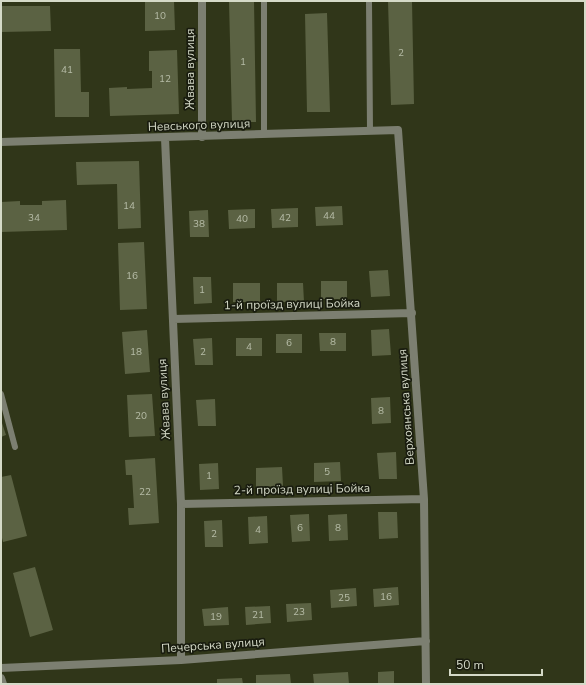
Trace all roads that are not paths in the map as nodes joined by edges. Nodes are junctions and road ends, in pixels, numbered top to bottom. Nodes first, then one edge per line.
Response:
1 (202, 1) edge
2 (264, 1) edge
3 (369, 1) edge
4 (398, 130) joint
5 (370, 131) junction
6 (264, 134) junction
7 (202, 137) junction
8 (165, 138) junction
9 (1, 142) edge
10 (412, 313) junction
11 (173, 319) junction
12 (1, 394) edge
13 (15, 447) dead end
14 (424, 499) junction
15 (181, 504) junction
16 (426, 642) junction
17 (181, 660) junction
18 (1, 668) edge
19 (1, 678) edge
20 (2, 684) edge
21 (426, 684) edge

1 - 7 street, Жвава вулиця
2 - 6 lane
3 - 5 lane
4 - 5 street, Невського вулиця
4 - 10 street, Верхоянська вулиця
5 - 6 street, Невського вулиця
6 - 7 street, Невського вулиця
7 - 8 street, Невського вулиця
8 - 9 street, Невського вулиця
8 - 11 street, Жвава вулиця
10 - 11 street, 1-й проїзд вулиці Бойка
10 - 14 street, Верхоянська вулиця
11 - 15 street, Жвава вулиця
12 - 13 lane
14 - 15 street, 2-й проїзд вулиці Бойка
14 - 16 street, Верхоянська вулиця
15 - 17 street, Жвава вулиця
16 - 17 street, Печерська вулиця
16 - 21 street, Верхоянська вулиця
17 - 18 street, Печерська вулиця
19 - 20 street

